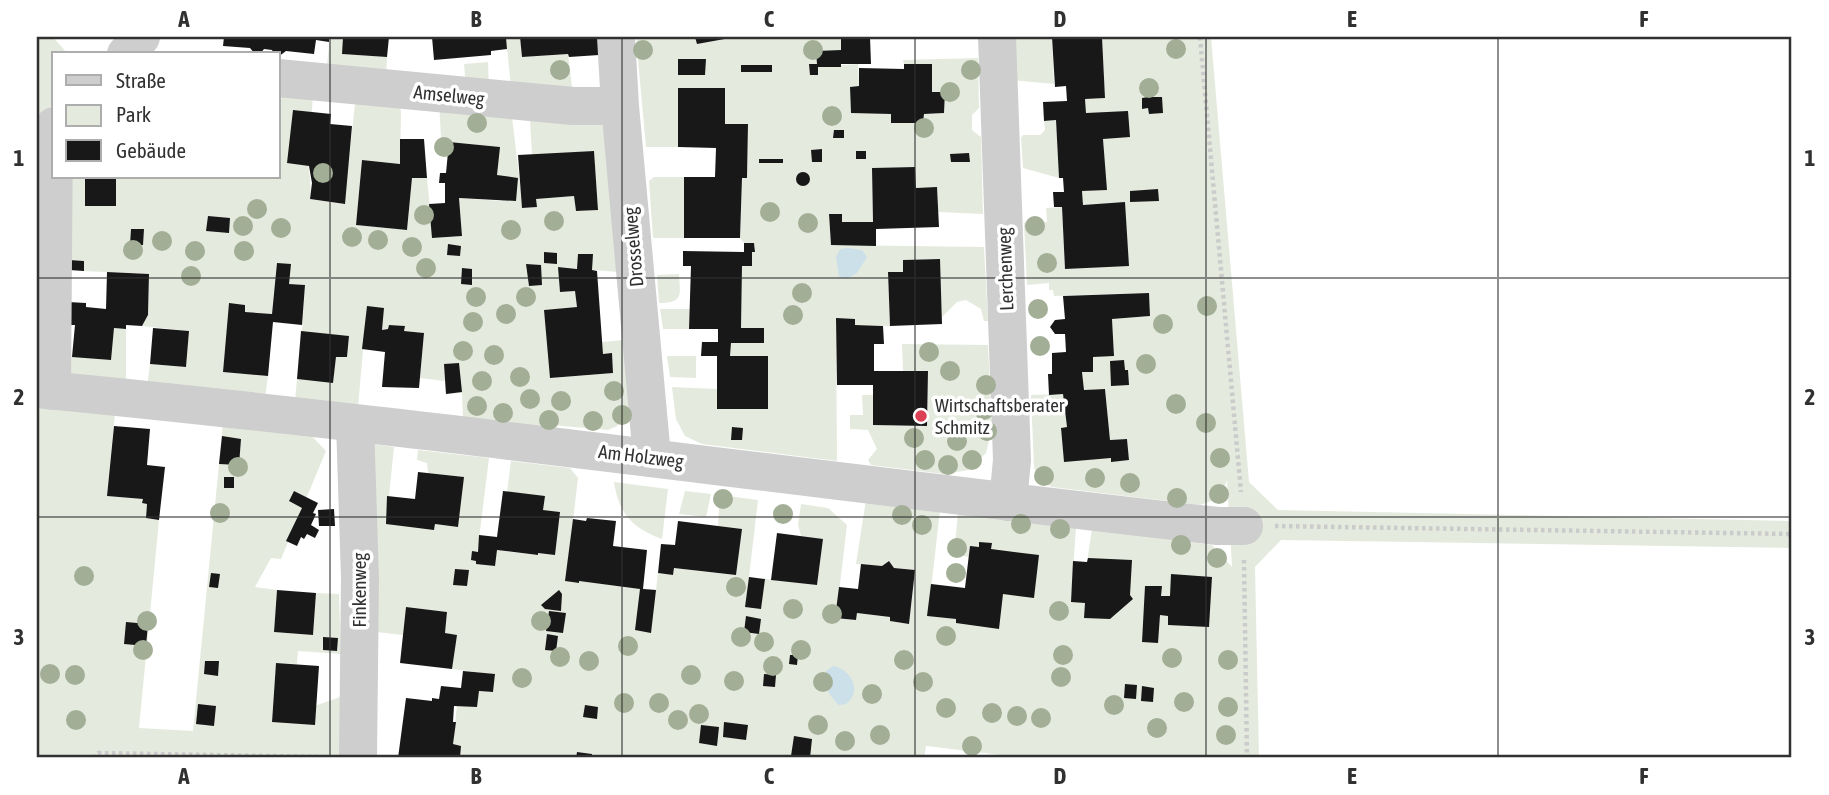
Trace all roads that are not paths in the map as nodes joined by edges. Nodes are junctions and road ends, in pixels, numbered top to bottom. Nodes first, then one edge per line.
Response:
1 (141, 37) edge
2 (616, 37) edge
3 (997, 37) edge
4 (128, 52) edge
5 (280, 78) edge
6 (620, 106) junction
7 (52, 127) edge
8 (37, 142) edge
9 (52, 178) edge
10 (44, 390) edge
11 (355, 423) junction
12 (652, 457) junction
13 (1008, 502) junction
14 (1244, 526) road end
15 (358, 758) edge

1 - 4 street
2 - 6 street, Drosselweg
3 - 13 street, Lerchenweg
5 - 6 street, Amselweg
6 - 12 street, Drosselweg
7 - 8 street
9 - 10 street
10 - 11 street, Am Holzweg
11 - 12 street, Am Holzweg
11 - 15 street, Finkenweg
12 - 13 street, Am Holzweg
13 - 14 street, Am Holzweg

